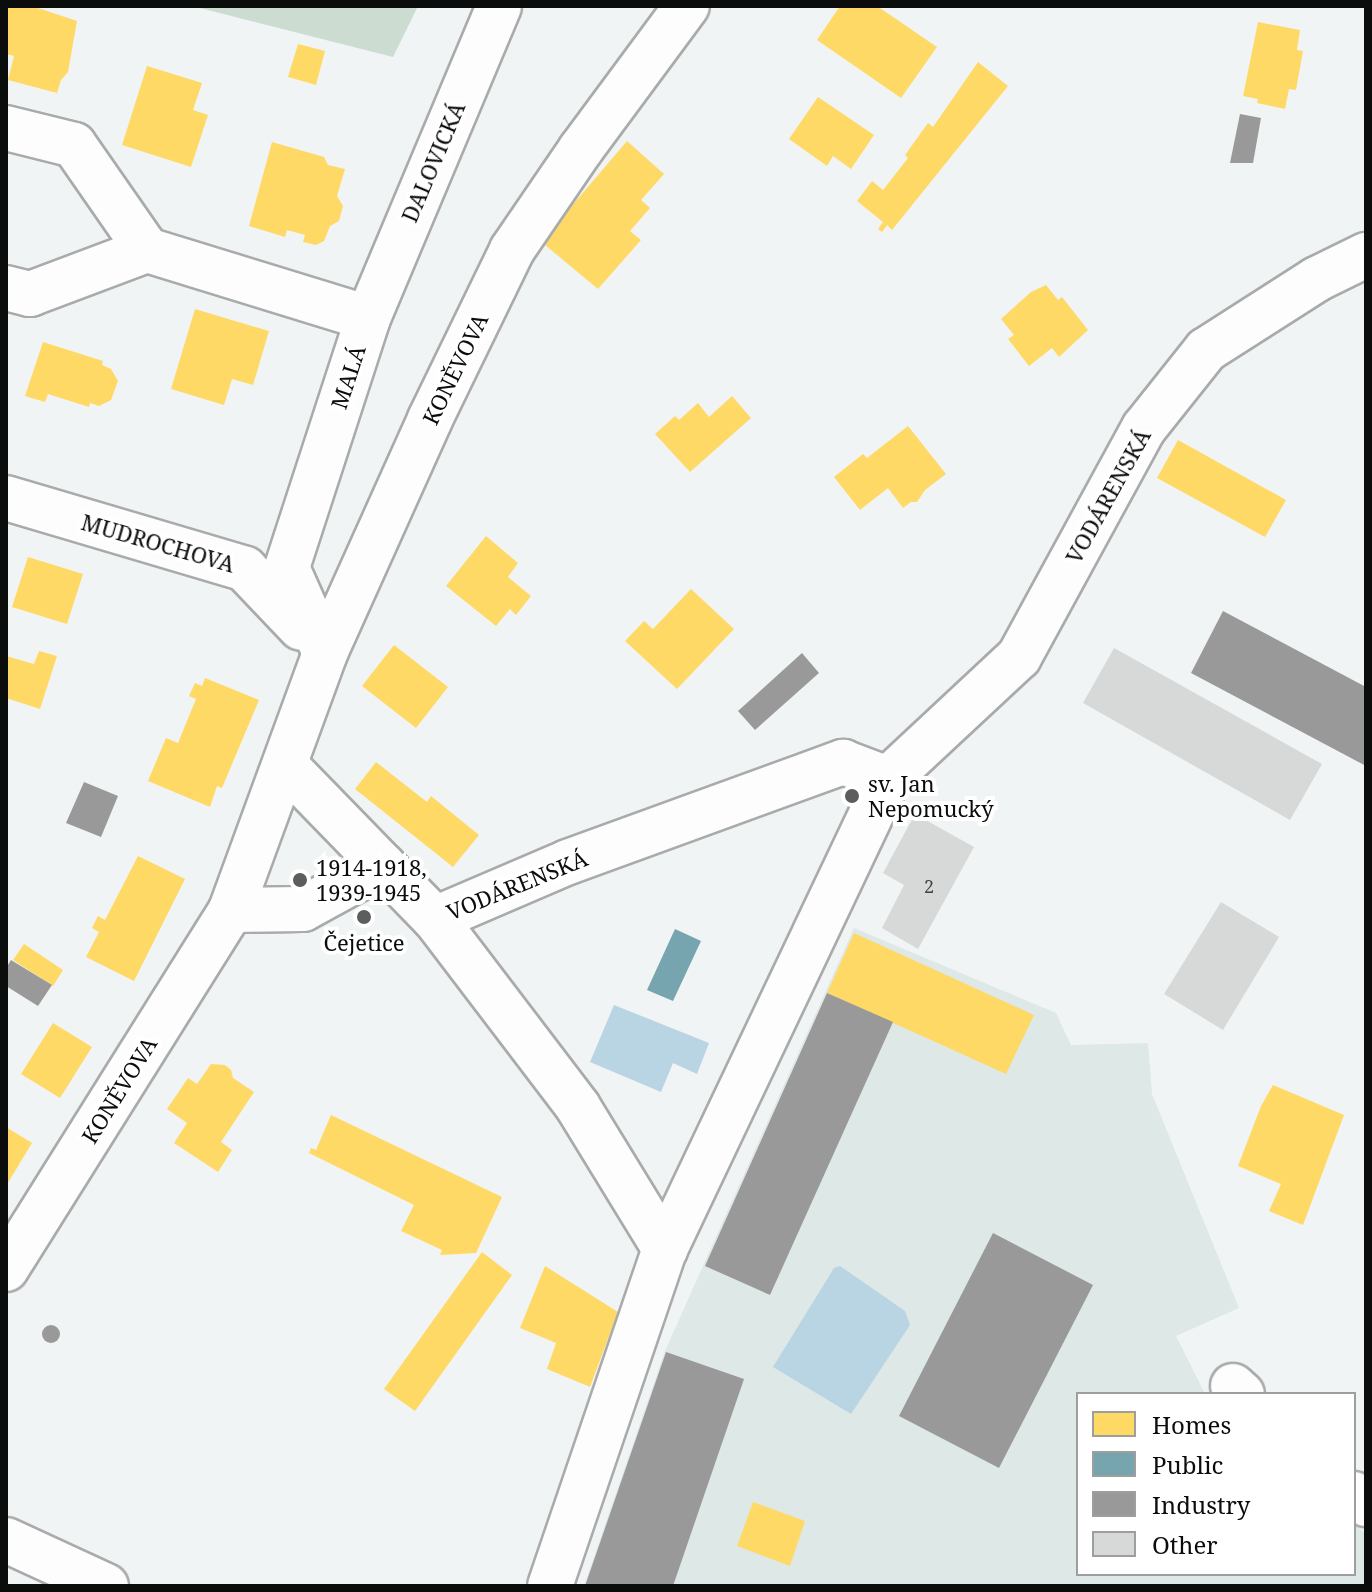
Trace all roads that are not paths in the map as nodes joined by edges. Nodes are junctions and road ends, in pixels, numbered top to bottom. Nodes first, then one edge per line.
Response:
1 (499, 6) edge
2 (687, 6) edge
3 (6, 128) edge
4 (147, 250) junction
5 (1366, 255) edge
6 (6, 288) edge
7 (368, 318) junction
8 (6, 498) edge
9 (325, 653) junction
10 (286, 766) junction
11 (888, 779) junction
12 (383, 865) junction
13 (231, 910) junction
14 (435, 919) junction
15 (665, 1249) junction
16 (6, 1269) edge
17 (6, 1540) edge
18 (106, 1586) edge
19 (550, 1586) edge

1 - 7 street, DALOVICKÁ
2 - 9 street, KONĚVOVA
3 - 4 street
4 - 6 street
4 - 7 street, MALÁ
5 - 11 street, VODÁRENSKÁ
7 - 9 street, MALÁ
8 - 9 street, MUDROCHOVA
9 - 10 street, KONĚVOVA
10 - 12 street
10 - 13 street, KONĚVOVA
11 - 14 street, VODÁRENSKÁ
11 - 15 street, VODÁRENSKÁ
12 - 13 street
12 - 14 street
13 - 16 street, KONĚVOVA
14 - 15 street, VODÁRENSKÁ
15 - 19 street, VODÁRENSKÁ
17 - 18 street

